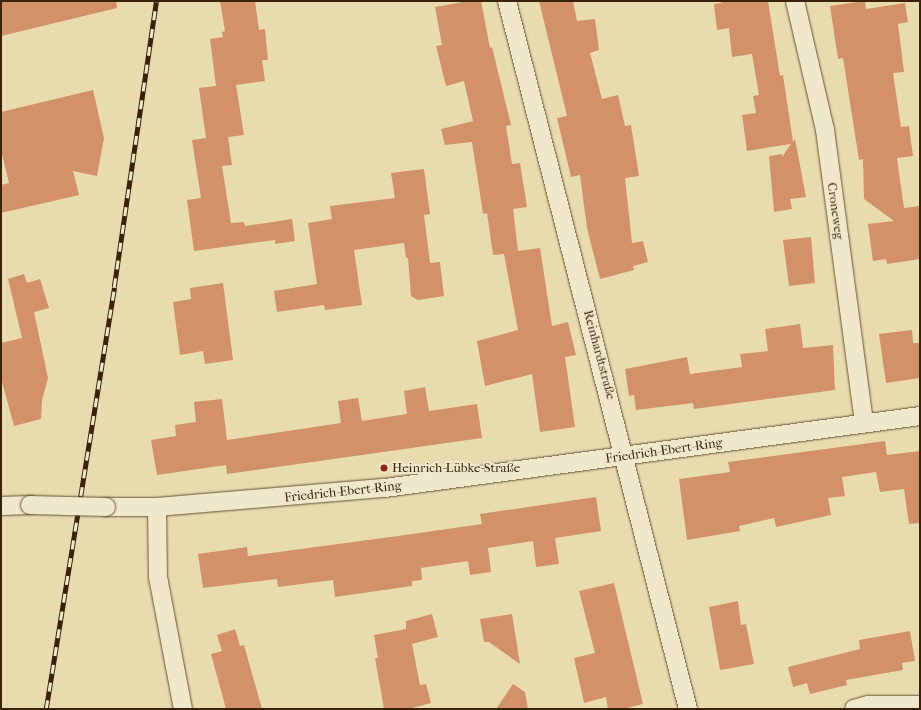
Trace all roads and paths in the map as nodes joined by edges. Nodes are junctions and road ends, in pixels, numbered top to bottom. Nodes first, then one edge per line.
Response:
1 (507, 1) edge
2 (796, 1) edge
3 (920, 416) edge
4 (864, 423) junction
5 (625, 457) junction
6 (1, 506) edge
7 (157, 508) junction
8 (920, 704) edge
9 (183, 709) edge
10 (688, 709) edge
11 (854, 709) edge

1 - 5 street, Reinhardtstraße
2 - 4 street, Croneweg
3 - 4 street, Friedrich-Ebert-Ring
4 - 5 street, Friedrich-Ebert-Ring
5 - 7 street, Friedrich-Ebert-Ring
5 - 10 street, Reinhardtstraße
6 - 7 street, Friedrich-Ebert-Ring, bridge
7 - 9 street
8 - 11 street

